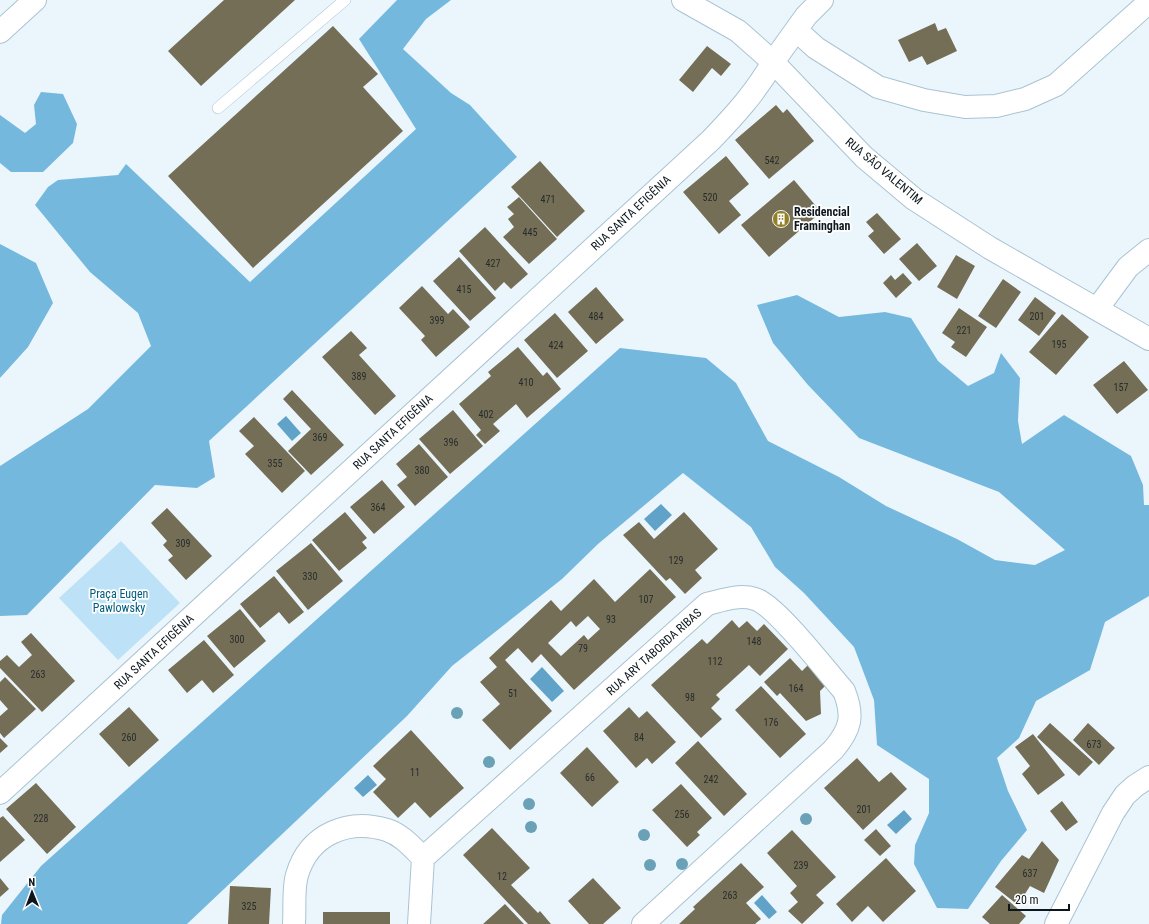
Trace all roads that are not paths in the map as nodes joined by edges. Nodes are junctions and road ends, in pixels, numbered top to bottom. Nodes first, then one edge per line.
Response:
1 (35, 0) edge
2 (345, 0) edge
3 (683, 0) edge
4 (822, 0) edge
5 (1149, 2) edge
6 (796, 30) junction
7 (0, 32) edge
8 (773, 62) junction
9 (218, 108) dead end
10 (1149, 250) edge
11 (1097, 309) junction
12 (1149, 339) edge
13 (1149, 777) edge
14 (0, 793) edge
15 (423, 858) junction
16 (294, 924) edge
17 (419, 924) edge
18 (643, 924) edge
19 (1056, 924) edge

1 - 7 street
2 - 9 lane
3 - 8 street, RUA SÃO VALENTIM
4 - 6 street, RUA SANTA EFIGÊNIA
5 - 6 street
6 - 8 street, RUA SANTA EFIGÊNIA
8 - 11 street, RUA SÃO VALENTIM
8 - 14 street, RUA SANTA EFIGÊNIA
10 - 11 street
11 - 12 street, RUA SÃO VALENTIM
13 - 19 street
15 - 16 street
15 - 17 street
15 - 18 street, RUA ARY TABORDA RIBAS

